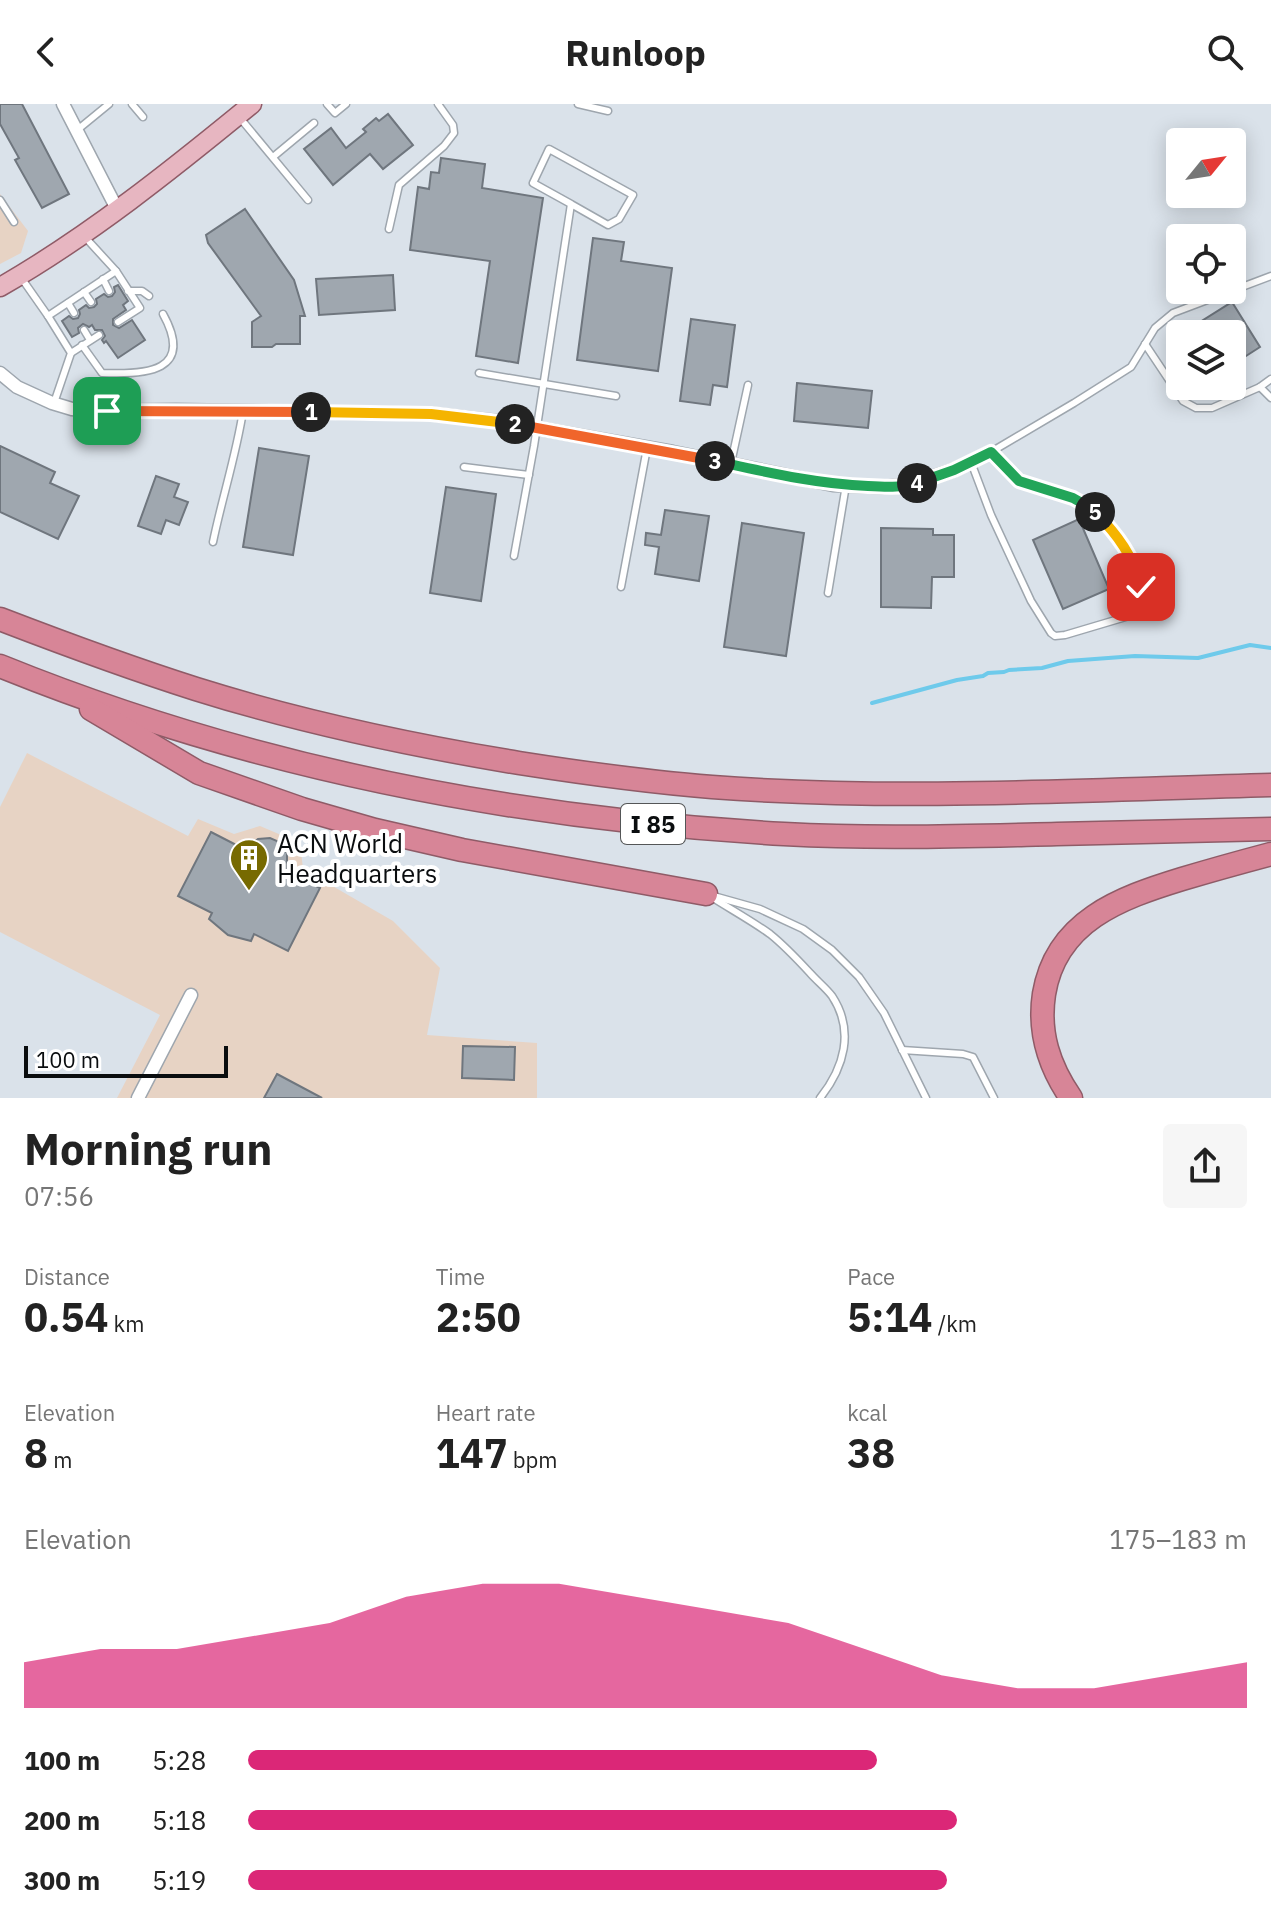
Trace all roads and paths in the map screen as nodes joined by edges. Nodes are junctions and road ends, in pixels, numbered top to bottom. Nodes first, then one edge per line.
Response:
1 (63, 104) edge
2 (109, 104) edge
3 (132, 104) edge
4 (327, 104) edge
5 (346, 104) edge
6 (438, 104) edge
7 (578, 104) edge
8 (245, 110) edge
9 (608, 111) dead end
10 (143, 117) dead end
11 (314, 123) dead end
12 (76, 131) junction
13 (273, 157) junction
14 (0, 200) edge
15 (308, 200) dead end
16 (571, 204) junction
17 (117, 209) junction
18 (14, 222) dead end
19 (389, 229) dead end
20 (82, 234) junction
21 (116, 271) junction
22 (20, 276) junction
23 (1271, 276) edge
24 (103, 279) junction
25 (0, 287) edge
26 (109, 291) dead end
27 (128, 291) junction
28 (84, 292) junction
29 (149, 296) dead end
30 (91, 302) dead end
31 (68, 303) junction
32 (120, 307) dead end
33 (74, 313) dead end
34 (163, 314) dead end
35 (48, 316) junction
36 (126, 317) junction
37 (118, 322) dead end
38 (84, 330) dead end
39 (99, 335) dead end
40 (90, 340) junction
41 (1145, 344) junction
42 (82, 345) junction
43 (71, 353) junction
44 (0, 373) edge
45 (479, 373) dead end
46 (1271, 379) edge
47 (543, 383) junction
48 (748, 385) dead end
49 (1260, 387) junction
50 (616, 396) dead end
51 (1271, 398) edge
52 (54, 404) junction
53 (243, 411) junction
54 (536, 428) junction
55 (647, 448) junction
56 (991, 452) junction
57 (971, 462) junction
58 (731, 464) junction
59 (464, 467) dead end
60 (529, 475) junction
61 (846, 485) junction
62 (213, 542) dead end
63 (514, 556) dead end
64 (621, 587) dead end
65 (828, 593) dead end
66 (0, 619) edge
67 (0, 666) edge
68 (52, 686) junction
69 (1266, 784) edge
70 (1271, 829) edge
71 (1271, 854) edge
72 (706, 894) junction
73 (191, 995) dead end
74 (902, 1050) junction
75 (138, 1098) edge
76 (820, 1098) edge
77 (926, 1098) edge
78 (994, 1098) edge
79 (1071, 1098) edge

1 - 12 street
2 - 12 lane
3 - 10 lane
4 - 5 lane
6 - 19 lane
7 - 9 lane
8 - 13 lane
8 - 17 main road
11 - 13 lane
12 - 17 street
13 - 15 lane
14 - 18 lane
16 - 16 lane
16 - 47 lane
17 - 20 main road
20 - 21 lane
20 - 22 main road
21 - 24 lane
21 - 27 lane
22 - 25 main road
22 - 35 lane
23 - 41 lane
24 - 26 lane
24 - 28 lane
27 - 29 lane
27 - 36 lane
28 - 30 lane
28 - 31 lane
31 - 33 lane
31 - 35 lane
32 - 36 lane
34 - 42 lane
35 - 43 lane
36 - 37 lane
38 - 40 lane
39 - 40 lane
40 - 42 lane
41 - 49 lane
41 - 56 lane
42 - 43 lane
43 - 52 lane
44 - 52 street
45 - 47 lane
46 - 49 lane
47 - 50 lane
47 - 54 lane
48 - 58 lane
49 - 51 lane
52 - 53 street
53 - 54 street
53 - 62 lane
54 - 55 street
54 - 60 lane
55 - 58 street
55 - 64 lane
56 - 57 street
56 - 57 lane
57 - 61 street
58 - 61 street
59 - 60 lane
60 - 63 lane
61 - 65 lane
66 - 69 highway, I 85
67 - 68 highway, I 85
68 - 70 highway, I 85
68 - 72 highway
71 - 79 highway
72 - 74 lane
72 - 76 lane
73 - 75 street
74 - 77 lane
74 - 78 lane

